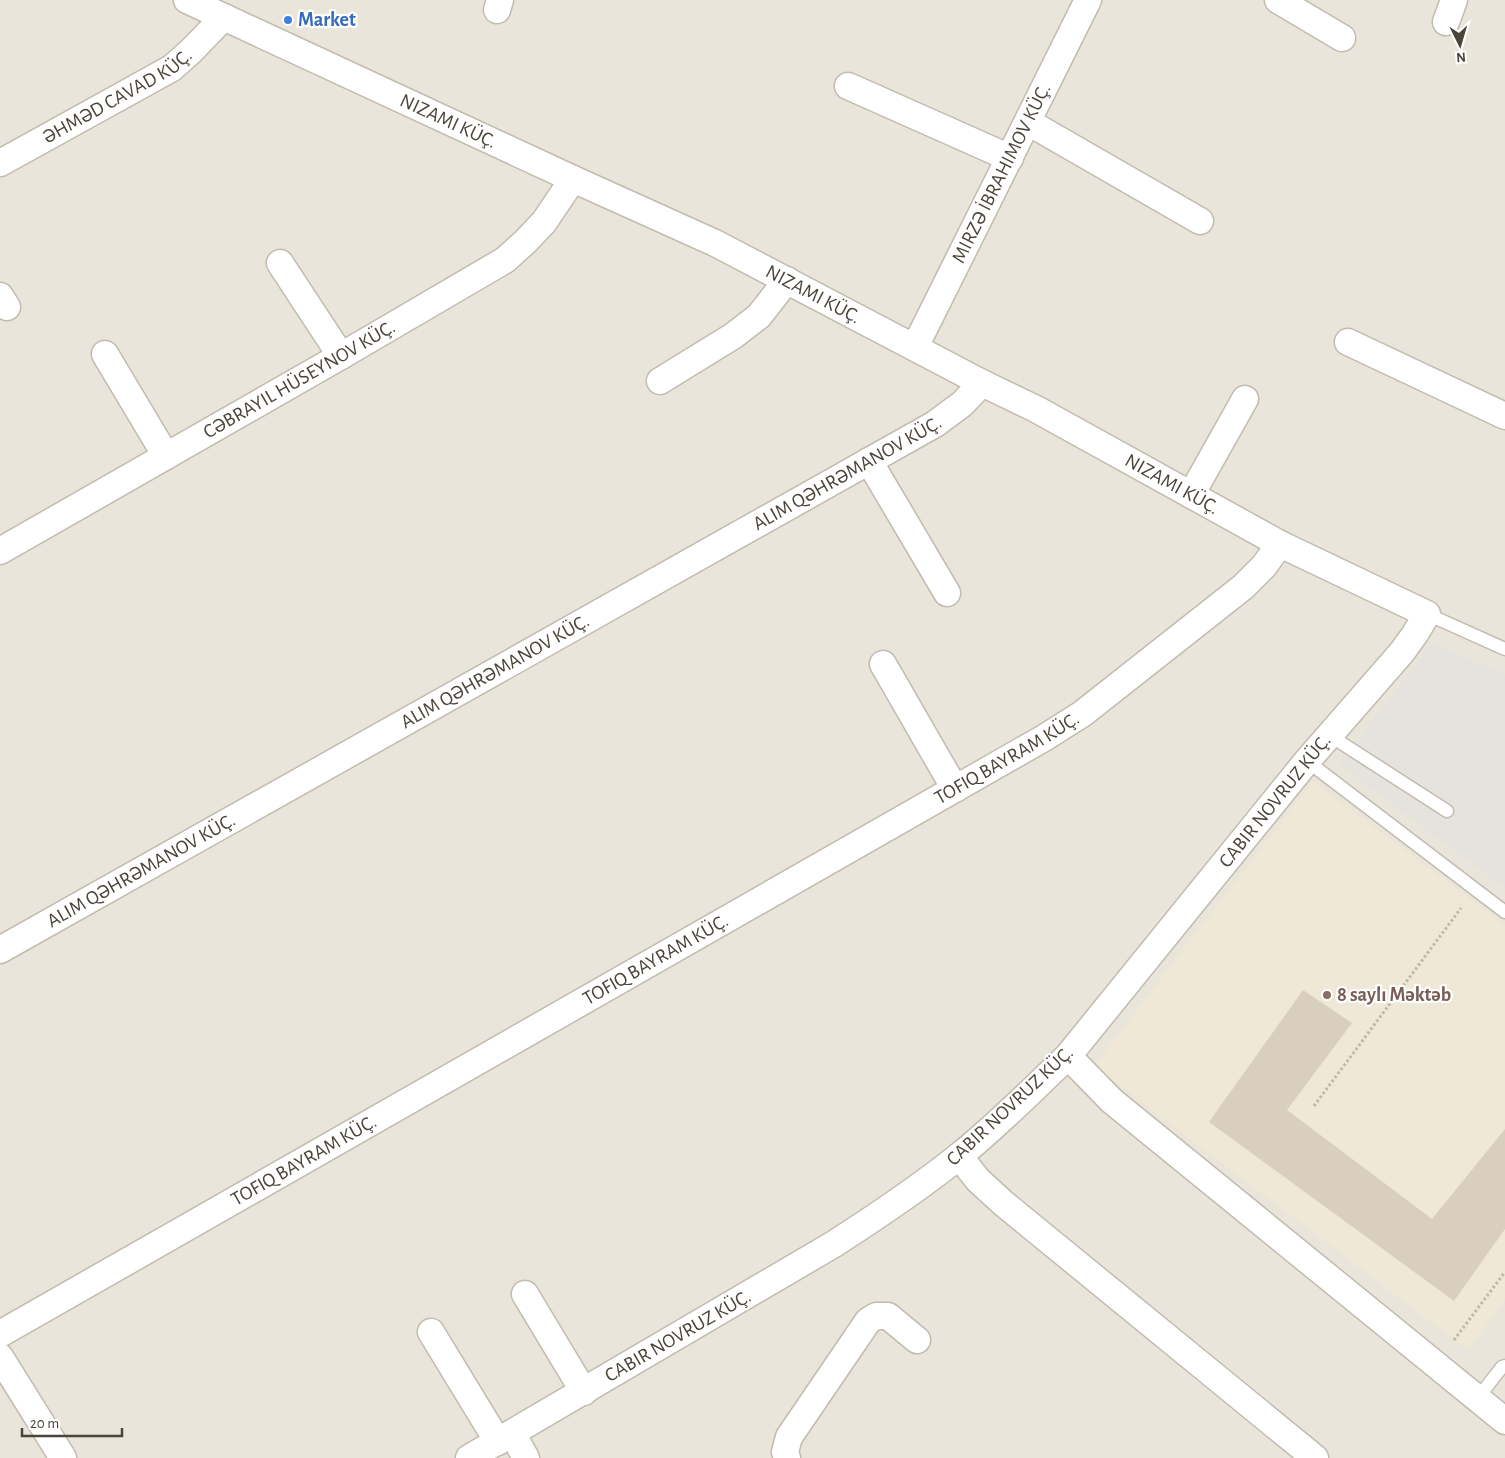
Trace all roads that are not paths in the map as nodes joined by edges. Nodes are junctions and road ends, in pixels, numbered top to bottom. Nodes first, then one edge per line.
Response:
1 (187, 0) edge
2 (1088, 0) edge
3 (1278, 0) edge
4 (224, 17) junction
5 (1342, 38) dead end
6 (848, 86) dead end
7 (1028, 122) junction
8 (1010, 158) junction
9 (0, 163) edge
10 (573, 179) junction
11 (1200, 221) dead end
12 (280, 263) dead end
13 (787, 280) junction
14 (1348, 342) dead end
15 (915, 347) junction
16 (105, 354) dead end
17 (341, 356) junction
18 (660, 381) dead end
19 (982, 382) junction
20 (1245, 399) dead end
21 (1505, 416) edge
22 (166, 456) junction
23 (869, 461) junction
24 (1191, 495) junction
25 (1280, 544) junction
26 (0, 551) edge
27 (947, 593) dead end
28 (1427, 614) junction
29 (1505, 649) edge
30 (883, 664) dead end
31 (1329, 735) junction
32 (1307, 761) junction
33 (955, 789) junction
34 (1447, 811) dead end
35 (1505, 912) edge
36 (0, 950) edge
37 (1068, 1056) junction
38 (959, 1156) junction
39 (525, 1294) dead end
40 (431, 1332) dead end
41 (0, 1334) edge
42 (917, 1340) dead end
43 (0, 1357) edge
44 (1505, 1366) edge
45 (584, 1392) junction
46 (1477, 1399) junction
47 (1505, 1421) edge
48 (505, 1437) junction
49 (63, 1458) edge
50 (469, 1458) edge
51 (526, 1458) edge
52 (787, 1458) edge
53 (1315, 1458) edge

1 - 4 street, NIZAMI KÜÇ.
2 - 7 street, MIRZƏ İBRAHIMOV KÜÇ.
3 - 5 street
4 - 9 street, ƏHMƏD CAVAD KÜÇ.
4 - 10 street, NIZAMI KÜÇ.
6 - 8 street
7 - 8 street, MIRZƏ İBRAHIMOV KÜÇ.
7 - 11 street
8 - 15 street, MIRZƏ İBRAHIMOV KÜÇ.
10 - 13 street, NIZAMI KÜÇ.
10 - 17 street
12 - 17 street
13 - 15 street, NIZAMI KÜÇ.
13 - 18 street
14 - 21 street
15 - 19 street, NIZAMI KÜÇ.
16 - 22 street
17 - 22 street
19 - 23 street, ALIM QƏHRƏMANOV KÜÇ.
19 - 24 street, NIZAMI KÜÇ.
20 - 24 street
22 - 26 street
23 - 27 street
23 - 36 street, ALIM QƏHRƏMANOV KÜÇ.
24 - 25 street, NIZAMI KÜÇ.
25 - 28 street, NIZAMI KÜÇ.
25 - 33 street, TOFIQ BAYRAM KÜÇ.
28 - 29 lane
28 - 31 street, CABIR NOVRUZ KÜÇ.
30 - 33 street
31 - 32 street, CABIR NOVRUZ KÜÇ.
31 - 34 lane
32 - 35 lane
32 - 37 street, CABIR NOVRUZ KÜÇ.
33 - 41 street, TOFIQ BAYRAM KÜÇ.
37 - 38 street, CABIR NOVRUZ KÜÇ.
37 - 46 street
38 - 45 street, CABIR NOVRUZ KÜÇ.
38 - 53 street
39 - 45 street
40 - 48 street
42 - 52 street
43 - 49 street
44 - 46 lane
45 - 48 street, CABIR NOVRUZ KÜÇ.
46 - 47 street
48 - 50 street, CABIR NOVRUZ KÜÇ.
48 - 51 street

